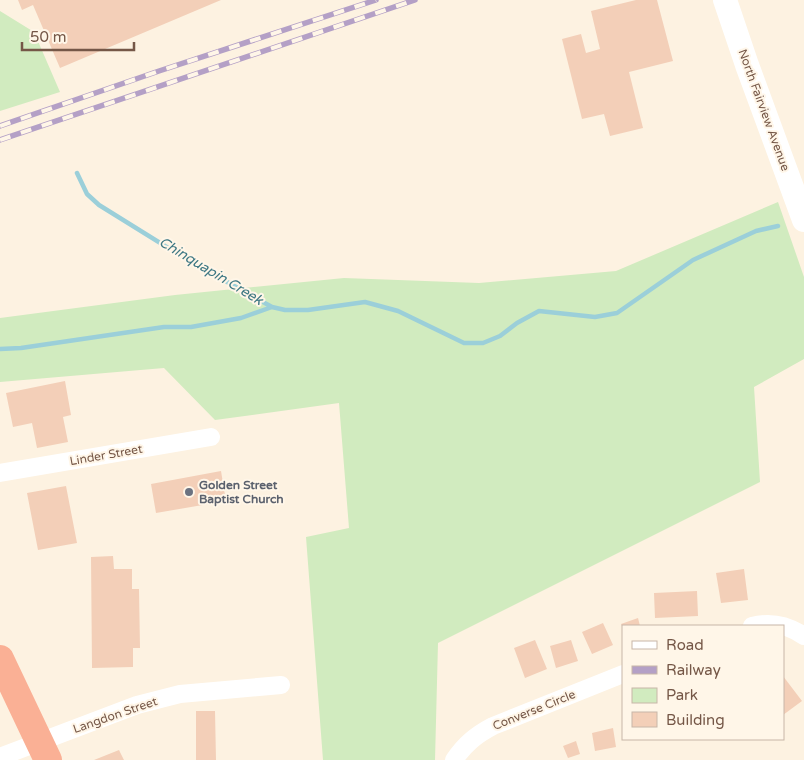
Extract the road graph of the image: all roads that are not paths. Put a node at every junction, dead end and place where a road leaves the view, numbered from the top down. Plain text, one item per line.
1 (725, 0) edge
2 (804, 220) edge
3 (211, 436) dead end
4 (0, 473) edge
5 (758, 625) edge
6 (780, 625) edge
7 (784, 626) edge
8 (804, 636) edge
9 (0, 659) edge
10 (622, 674) edge
11 (281, 685) dead end
12 (44, 751) edge
13 (0, 757) edge
14 (454, 760) edge

1 - 2 street, North Fairview Avenue
3 - 4 street, Linder Street
5 - 6 street
7 - 8 street
9 - 12 highway
10 - 14 street, Converse Circle
11 - 12 street, Langdon Street
12 - 13 street, Langdon Street

